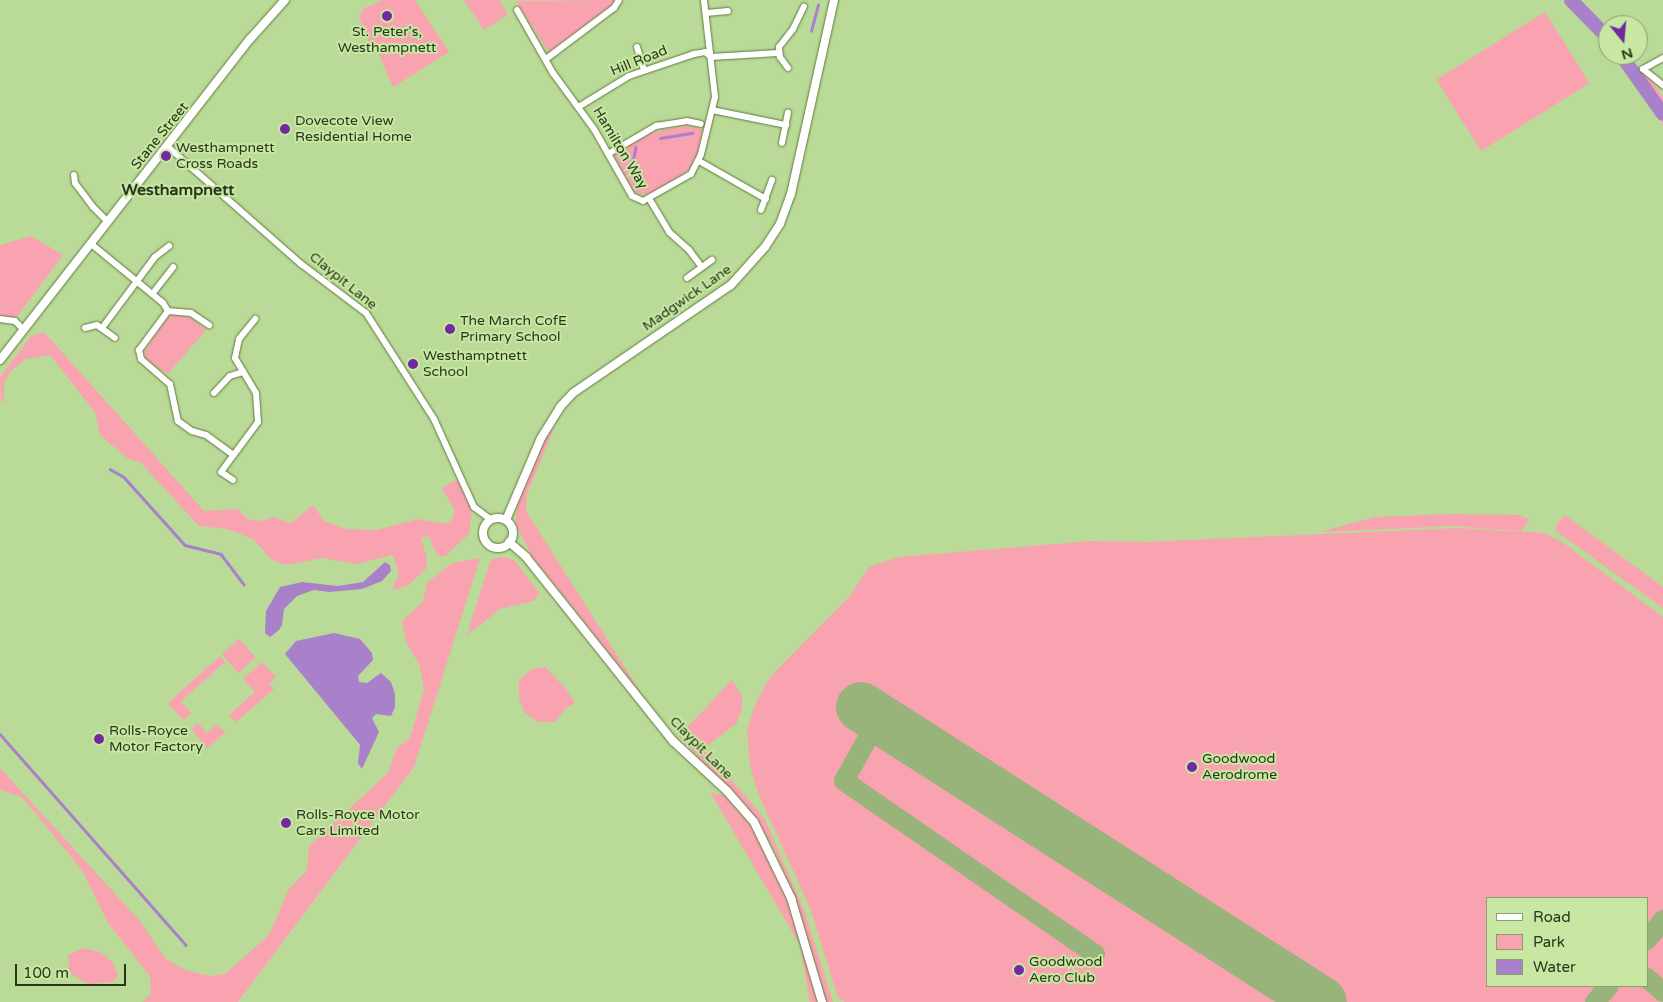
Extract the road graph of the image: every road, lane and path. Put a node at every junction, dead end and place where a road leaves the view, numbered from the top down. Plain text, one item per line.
1 (285, 0) edge
2 (619, 0) edge
3 (704, 0) edge
4 (834, 0) edge
5 (804, 6) dead end
6 (517, 10) dead end
7 (728, 11) dead end
8 (706, 13) junction
9 (637, 47) dead end
10 (778, 53) junction
11 (711, 57) junction
12 (1663, 58) edge
13 (546, 59) junction
14 (788, 68) dead end
15 (644, 70) junction
16 (1663, 85) edge
17 (580, 106) junction
18 (712, 110) junction
19 (788, 113) dead end
20 (701, 124) dead end
21 (786, 125) junction
22 (782, 143) dead end
23 (167, 146) junction
24 (608, 154) junction
25 (699, 161) junction
26 (74, 175) dead end
27 (772, 180) dead end
28 (766, 198) junction
29 (650, 200) junction
30 (761, 210) dead end
31 (107, 220) junction
32 (90, 243) junction
33 (169, 246) dead end
34 (712, 260) dead end
35 (173, 267) dead end
36 (702, 267) junction
37 (687, 278) dead end
38 (137, 281) junction
39 (153, 294) junction
40 (168, 311) junction
41 (0, 319) edge
42 (255, 319) dead end
43 (209, 325) dead end
44 (85, 328) dead end
45 (102, 328) junction
46 (23, 329) junction
47 (115, 338) dead end
48 (0, 360) edge
49 (243, 372) junction
50 (214, 393) dead end
51 (234, 455) junction
52 (233, 480) dead end
53 (491, 520) junction
54 (506, 520) junction
55 (509, 542) junction
56 (822, 1002) edge

1 - 23 street, Stane Street
2 - 13 street
3 - 8 street, Hamilton Way
4 - 54 street, Madgwick Lane
5 - 10 street
6 - 13 street, Hamilton Way
7 - 8 street
8 - 11 street, Hamilton Way
9 - 15 street
10 - 11 street, Hill Road
10 - 14 street
11 - 15 street, Hill Road
11 - 18 street, Hamilton Way
12 - 16 street
13 - 17 street, Hamilton Way
15 - 17 street, Hill Road
17 - 24 street, Hamilton Way
18 - 21 street
18 - 25 street, Hamilton Way
19 - 21 street
20 - 24 street
21 - 22 street
23 - 31 street, Stane Street
23 - 53 street, Claypit Lane
24 - 29 street, Hamilton Way
25 - 28 street
25 - 29 street, Hamilton Way
26 - 31 street
27 - 28 street
28 - 30 street
29 - 36 street
31 - 32 street, Stane Street
32 - 38 street
32 - 46 street, Stane Street
33 - 38 street
34 - 36 street
35 - 39 street
36 - 37 street
38 - 39 street
38 - 45 street
39 - 40 street
40 - 43 street
40 - 51 street
41 - 46 street
42 - 49 street
44 - 45 street
45 - 47 street
46 - 48 street, Stane Street
49 - 50 street
49 - 51 street
51 - 52 street
53 - 54 street
53 - 55 street
54 - 55 street
55 - 56 street, Claypit Lane

